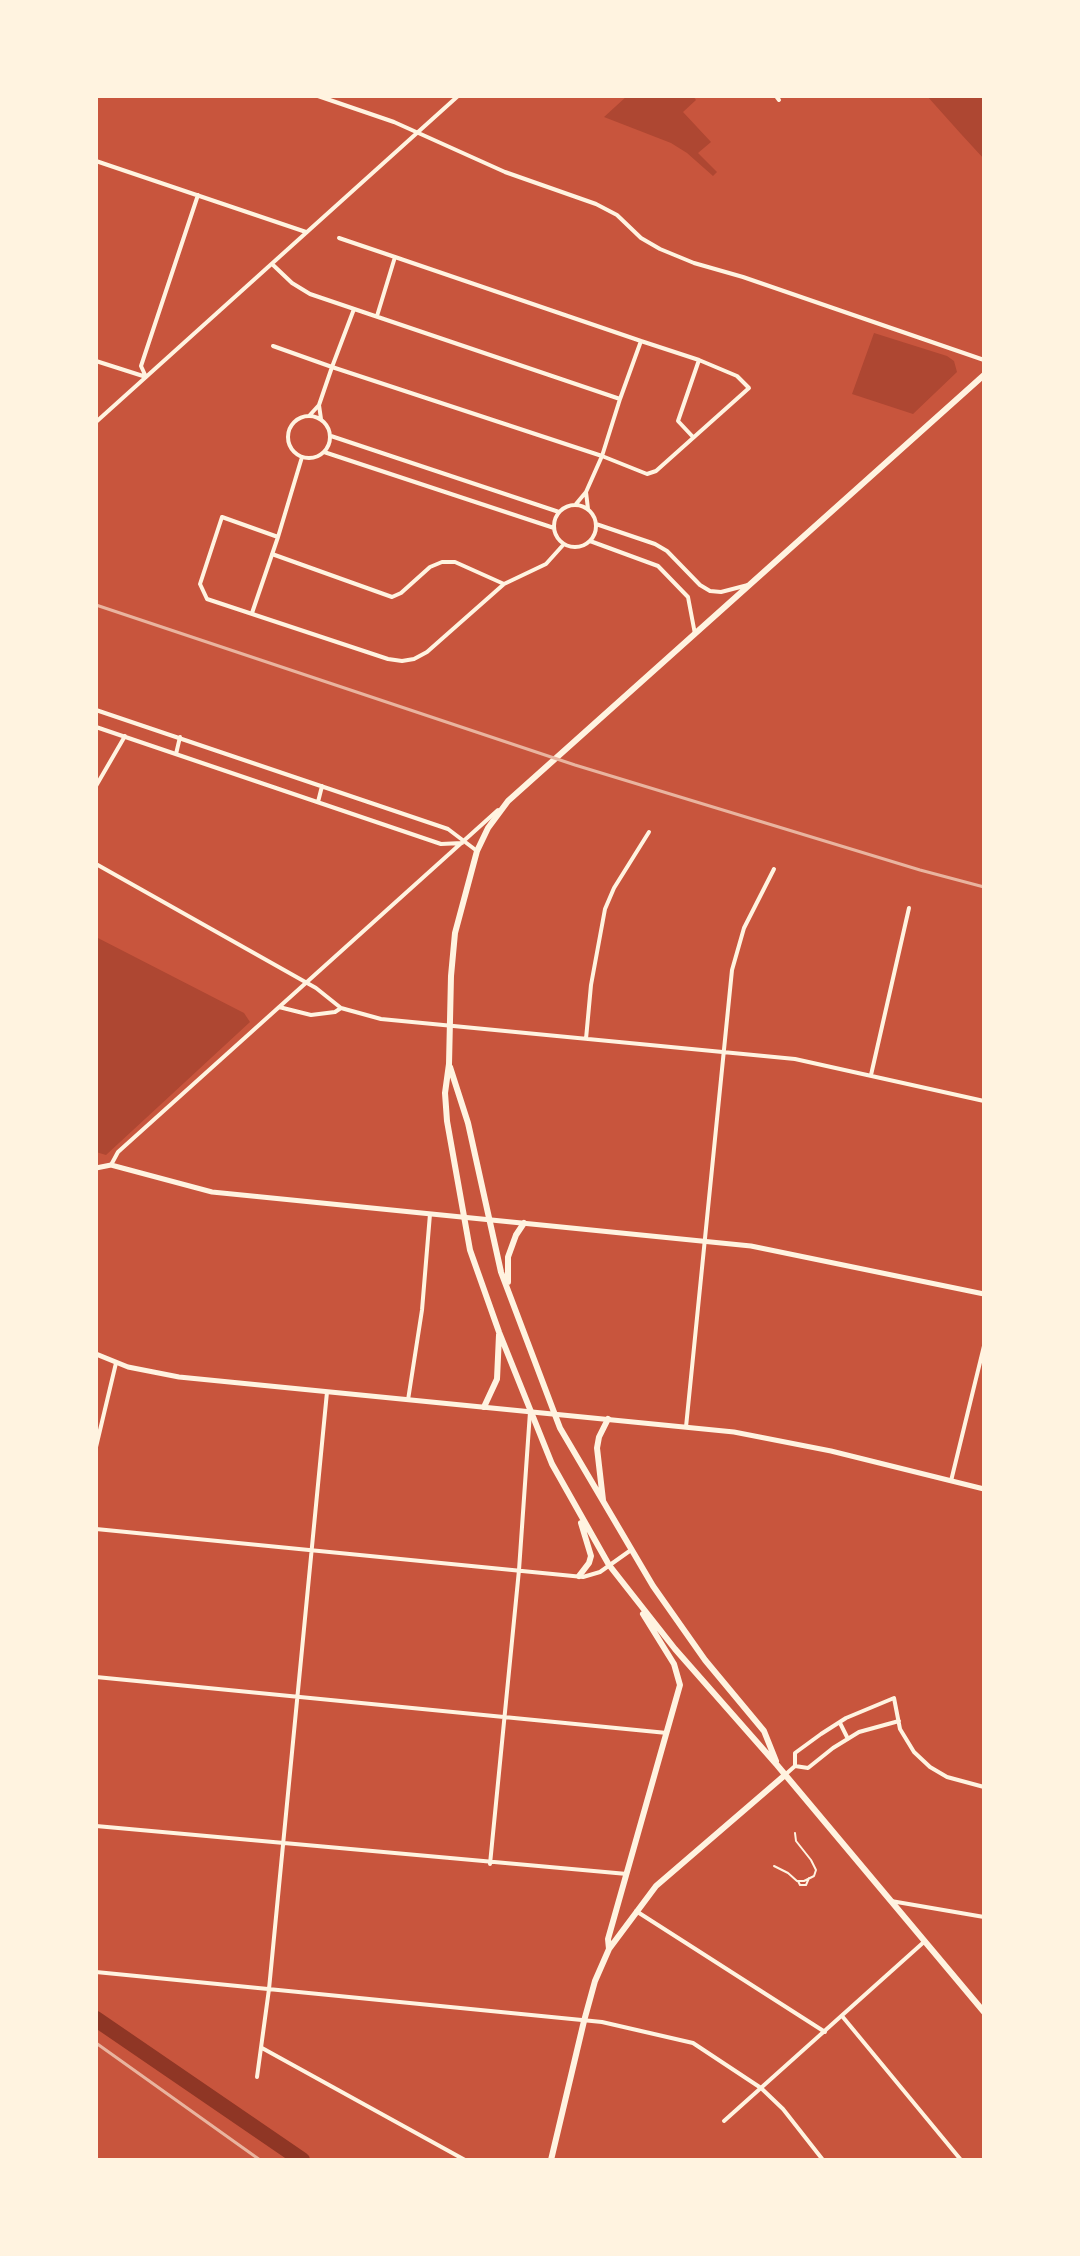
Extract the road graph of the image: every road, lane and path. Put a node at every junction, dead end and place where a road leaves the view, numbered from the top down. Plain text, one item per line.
1 (318, 96) edge
2 (458, 96) edge
3 (418, 132) junction
4 (96, 161) edge
5 (198, 195) junction
6 (307, 232) junction
7 (339, 238) dead end
8 (395, 257) junction
9 (272, 264) junction
10 (354, 309) junction
11 (377, 316) junction
12 (641, 341) junction
13 (273, 346) dead end
14 (699, 360) junction
15 (984, 360) edge
16 (96, 361) edge
17 (332, 367) junction
18 (984, 375) edge
19 (146, 377) junction
20 (620, 399) junction
21 (319, 405) junction
22 (309, 416) junction
23 (321, 419) junction
24 (96, 422) edge
25 (331, 436) junction
26 (693, 437) junction
27 (324, 452) junction
28 (602, 456) junction
29 (302, 457) junction
30 (586, 492) junction
31 (576, 505) junction
32 (588, 509) junction
33 (559, 512) junction
34 (596, 524) junction
35 (554, 528) junction
36 (278, 537) junction
37 (590, 541) junction
38 (564, 544) junction
39 (272, 554) junction
40 (504, 584) junction
41 (750, 584) junction
42 (252, 613) junction
43 (695, 634) junction
44 (96, 710) edge
45 (96, 727) edge
46 (125, 736) junction
47 (180, 737) junction
48 (176, 754) junction
49 (96, 786) edge
50 (322, 786) junction
51 (508, 801) junction
52 (318, 802) junction
53 (649, 832) dead end
54 (464, 843) junction
55 (477, 851) junction
56 (96, 864) edge
57 (774, 869) dead end
58 (909, 908) dead end
59 (304, 984) junction
60 (279, 1007) junction
61 (341, 1008) junction
62 (452, 1025) junction
63 (586, 1039) junction
64 (723, 1050) junction
65 (449, 1064) junction
66 (871, 1075) junction
67 (984, 1101) edge
68 (111, 1165) junction
69 (96, 1168) edge
70 (430, 1214) junction
71 (462, 1217) junction
72 (490, 1220) junction
73 (524, 1223) junction
74 (705, 1241) junction
75 (508, 1290) junction
76 (984, 1294) edge
77 (499, 1332) junction
78 (984, 1346) edge
79 (96, 1354) edge
80 (116, 1363) junction
81 (327, 1392) junction
82 (408, 1400) junction
83 (484, 1407) junction
84 (530, 1412) junction
85 (554, 1414) junction
86 (608, 1419) junction
87 (686, 1427) junction
88 (96, 1447) edge
89 (951, 1481) junction
90 (984, 1489) edge
91 (575, 1504) junction
92 (604, 1504) junction
93 (96, 1529) edge
94 (312, 1550) junction
95 (631, 1550) junction
96 (609, 1565) junction
97 (519, 1570) junction
98 (579, 1576) junction
99 (634, 1596) junction
100 (96, 1677) edge
101 (298, 1697) junction
102 (505, 1716) junction
103 (899, 1721) junction
104 (840, 1723) junction
105 (668, 1733) junction
106 (848, 1739) junction
107 (777, 1765) junction
108 (795, 1766) junction
109 (785, 1775) junction
110 (984, 1787) edge
111 (96, 1826) edge
112 (795, 1833) dead end
113 (283, 1843) junction
114 (490, 1864) junction
115 (774, 1866) dead end
116 (628, 1874) junction
117 (891, 1901) junction
118 (636, 1911) junction
119 (984, 1917) edge
120 (925, 1941) junction
121 (609, 1949) junction
122 (96, 1972) edge
123 (269, 1989) junction
124 (984, 2012) edge
125 (842, 2016) junction
126 (584, 2021) junction
127 (825, 2032) junction
128 (262, 2048) junction
129 (257, 2077) dead end
130 (761, 2088) junction
131 (724, 2121) dead end
132 (465, 2160) edge
133 (551, 2160) edge
134 (823, 2160) edge
135 (961, 2160) edge

1 - 3 street
2 - 3 street
3 - 6 street
3 - 15 street
4 - 5 street
5 - 6 street
5 - 19 street
6 - 9 street
7 - 8 street
8 - 11 street
8 - 12 street
9 - 10 street
9 - 19 street
10 - 11 street
10 - 17 street
11 - 20 street
12 - 14 street
12 - 20 street
13 - 17 street
14 - 26 street
14 - 26 street
16 - 19 street
17 - 21 street
17 - 28 street
18 - 41 main road
19 - 24 street
20 - 28 street
21 - 22 street
21 - 23 street
22 - 23 street
22 - 29 street
23 - 25 street
25 - 27 street
25 - 33 street
26 - 28 street
27 - 29 street
27 - 35 street
28 - 30 street
29 - 36 street
30 - 31 street
30 - 32 street
31 - 32 street
31 - 33 street
32 - 34 street
33 - 35 street
34 - 37 street
34 - 41 street
35 - 38 street
36 - 39 street
36 - 42 street
37 - 38 street
37 - 43 street
38 - 40 street
39 - 40 street
39 - 42 street
40 - 42 street
41 - 43 main road
43 - 51 main road
44 - 47 street
45 - 46 street
46 - 48 street
46 - 49 street
47 - 48 street
47 - 50 street
48 - 52 street
50 - 52 street
50 - 54 street
51 - 54 street
51 - 55 main road
52 - 54 street
53 - 63 street
54 - 55 street
54 - 59 street
55 - 62 main road
56 - 59 street
57 - 64 street
58 - 66 street
59 - 60 street
59 - 61 street
60 - 61 street
60 - 68 street
61 - 62 street
62 - 63 street
62 - 65 main road
63 - 64 street
64 - 66 street
64 - 74 street
65 - 71 main road
65 - 72 main road
66 - 67 street
68 - 69 street
68 - 70 street
70 - 71 street
70 - 82 street
71 - 72 street
71 - 77 main road
72 - 73 street
72 - 75 main road
73 - 74 street
73 - 75 main road
74 - 76 street
74 - 87 street
75 - 85 main road
77 - 83 main road
77 - 84 main road
78 - 89 street
79 - 80 street
80 - 81 street
80 - 88 street
81 - 82 street
81 - 94 street
82 - 83 street
83 - 84 street
84 - 85 street
84 - 91 main road
84 - 97 street
85 - 86 street
85 - 92 main road
86 - 87 street
86 - 92 main road
87 - 89 street
89 - 90 street
91 - 96 main road
91 - 98 main road
92 - 95 main road
93 - 94 street
94 - 97 street
94 - 101 street
95 - 96 street
95 - 107 main road
96 - 98 street
96 - 99 main road
97 - 98 street
97 - 102 street
99 - 105 main road
99 - 107 main road
100 - 101 street
101 - 102 street
101 - 113 street
102 - 105 street
102 - 114 street
103 - 104 street
103 - 106 street
103 - 110 street
104 - 106 street
104 - 108 street
105 - 116 main road
106 - 108 street
107 - 109 main road
108 - 109 street
109 - 117 main road
109 - 118 main road
111 - 113 street
112 - 115 lane
113 - 114 street
113 - 123 street
114 - 116 street
116 - 121 main road
117 - 119 street
117 - 120 main road
118 - 121 main road
118 - 127 street
120 - 124 main road
120 - 125 street
121 - 126 main road
122 - 123 street
123 - 126 street
123 - 128 street
125 - 127 street
125 - 135 street
126 - 130 street
126 - 133 main road
127 - 130 street
128 - 129 street
128 - 132 street
130 - 131 street
130 - 134 street

